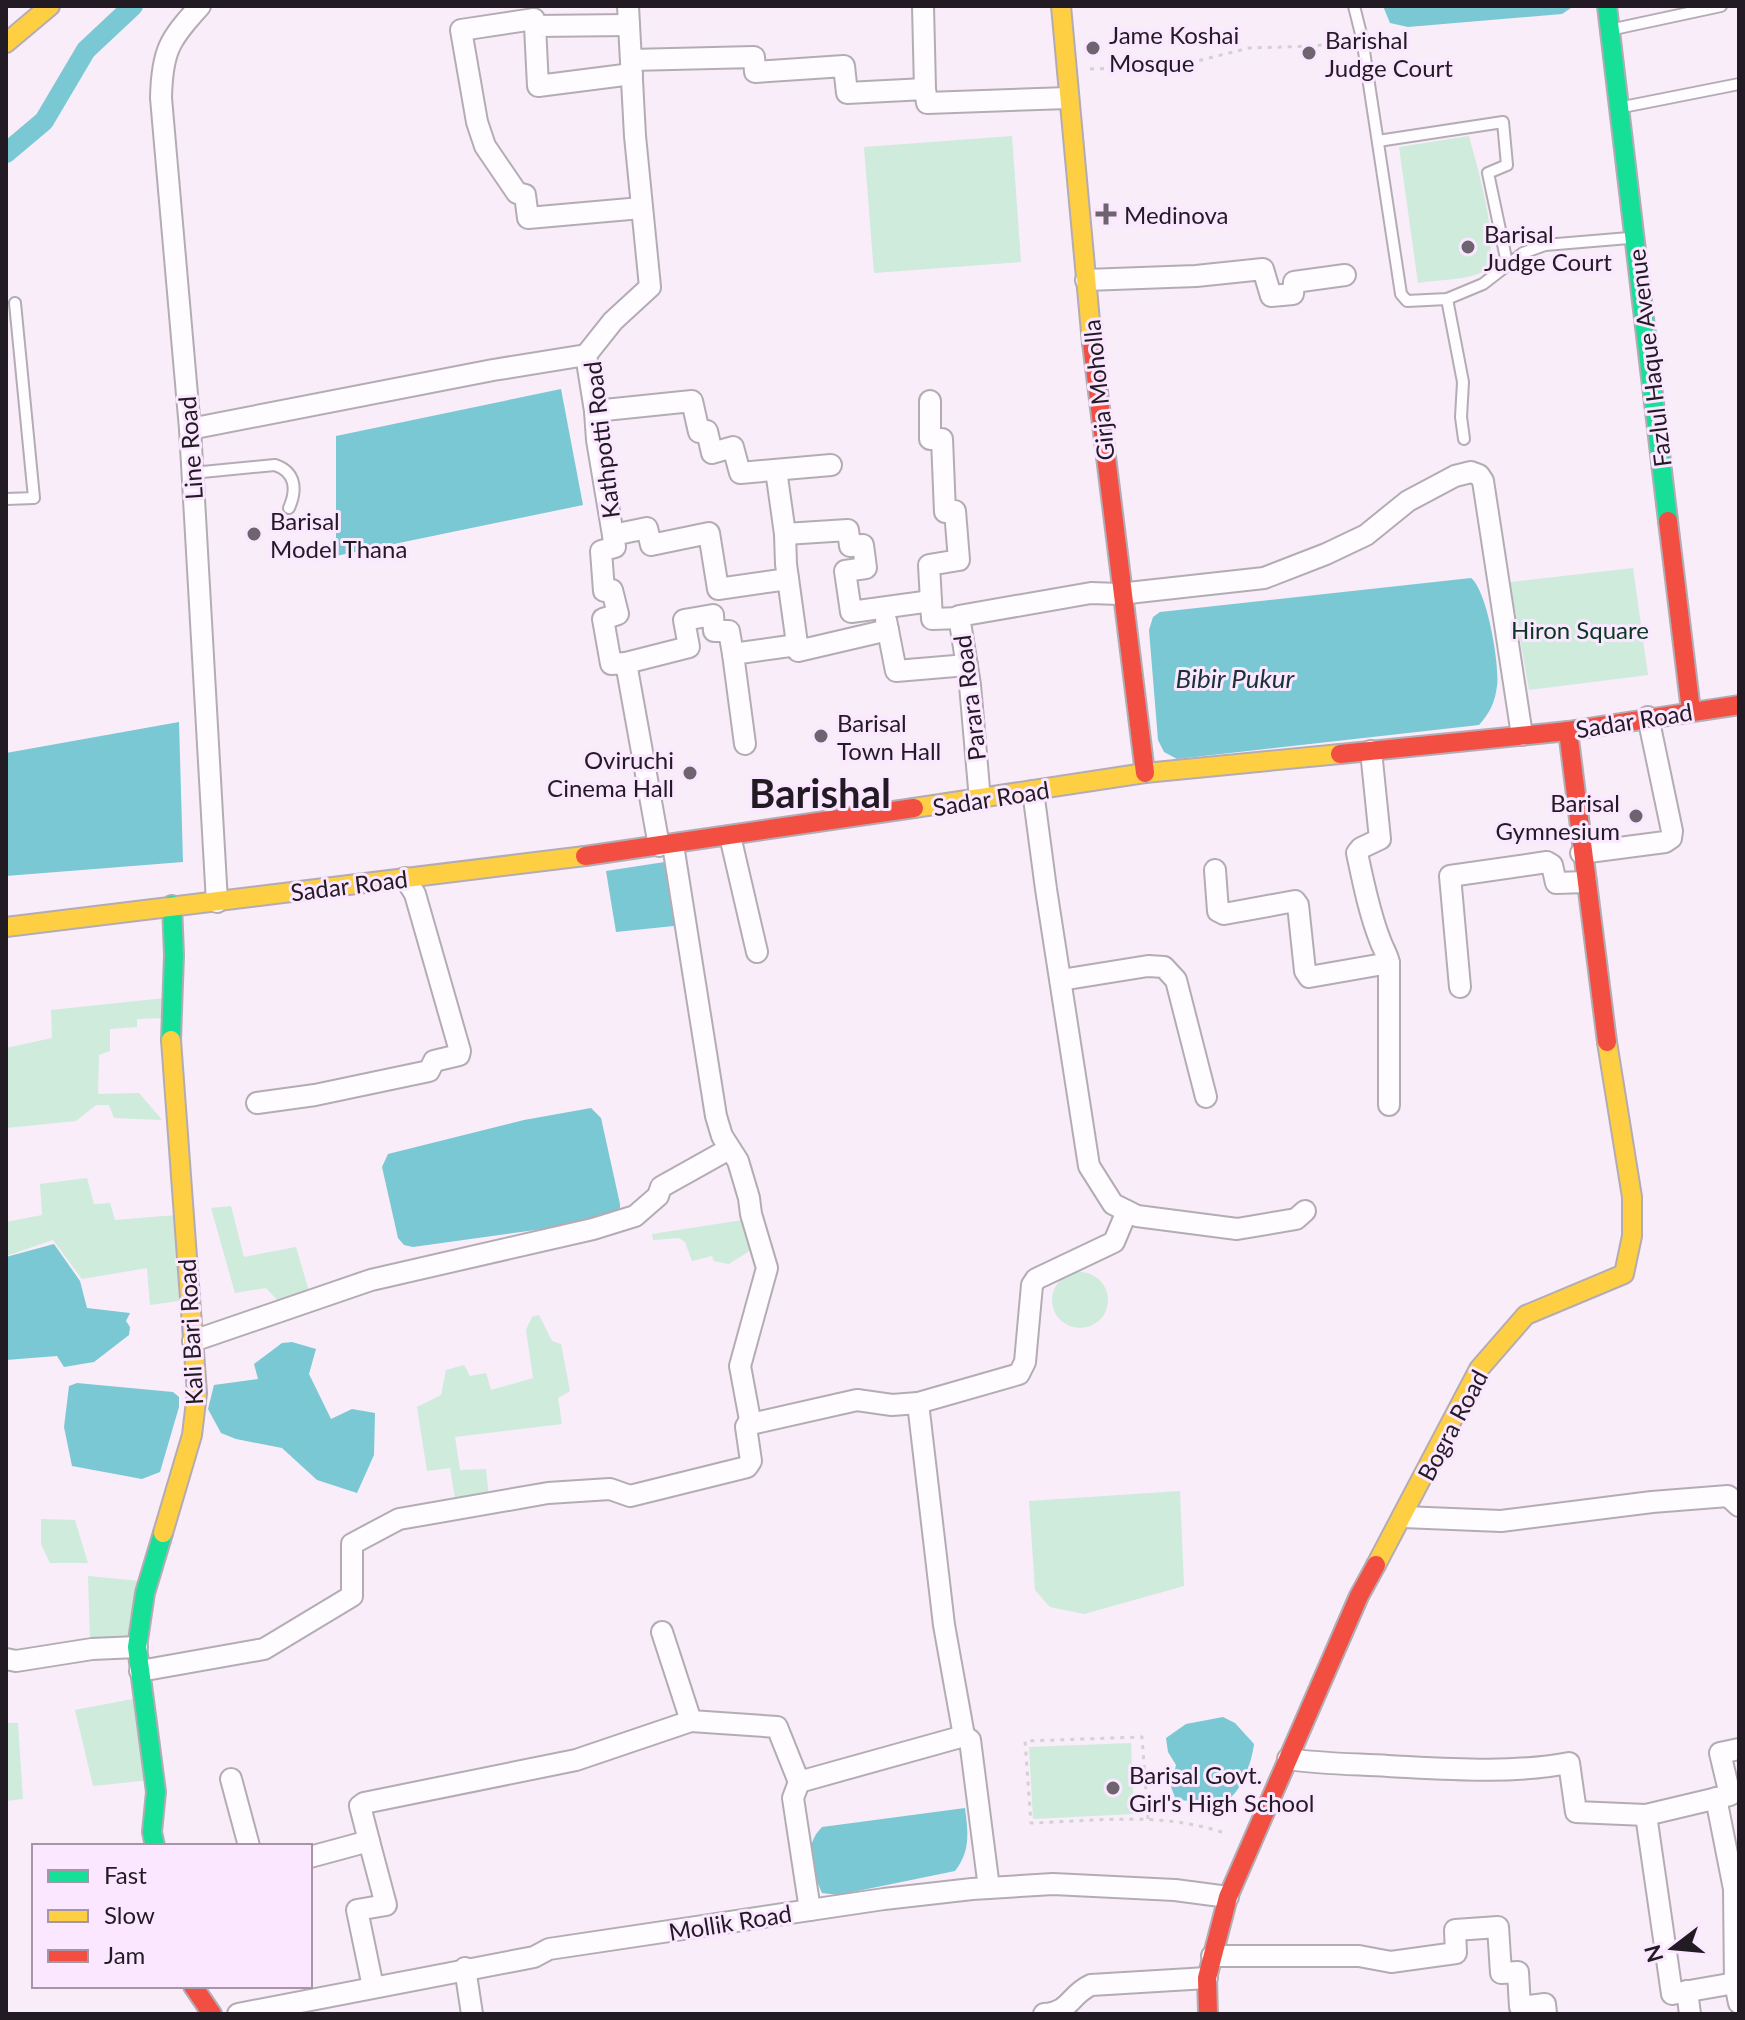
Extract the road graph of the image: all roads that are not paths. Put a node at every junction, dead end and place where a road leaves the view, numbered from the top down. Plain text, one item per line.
1 (50, 6) edge
2 (200, 6) edge
3 (923, 6) edge
4 (1061, 6) edge
5 (1354, 6) edge
6 (1607, 6) edge
7 (1721, 6) edge
8 (629, 15) edge
9 (535, 26) junction
10 (1611, 29) junction
11 (6, 43) edge
12 (631, 67) junction
13 (1739, 84) edge
14 (925, 89) junction
15 (1068, 98) junction
16 (1619, 108) junction
17 (1378, 141) junction
18 (641, 208) junction
19 (1635, 237) junction
20 (1507, 263) junction
21 (1345, 275) dead end
22 (1086, 280) junction
23 (1447, 299) junction
24 (15, 303) dead end
25 (586, 355) junction
26 (930, 401) dead end
27 (595, 411) junction
28 (190, 429) junction
29 (1464, 439) dead end
30 (831, 465) dead end
31 (776, 470) junction
32 (192, 473) junction
33 (6, 499) edge
34 (289, 508) dead end
35 (785, 534) junction
36 (613, 535) junction
37 (788, 579) junction
38 (1119, 594) junction
39 (931, 601) junction
40 (884, 608) junction
41 (960, 618) junction
42 (888, 630) junction
43 (797, 645) junction
44 (733, 654) junction
45 (626, 663) junction
46 (967, 665) junction
47 (1739, 705) edge
48 (1691, 711) junction
49 (1648, 717) junction
50 (1568, 731) junction
51 (1522, 735) junction
52 (745, 744) dead end
53 (1371, 751) junction
54 (1145, 773) junction
55 (1033, 791) junction
56 (980, 800) junction
57 (730, 836) junction
58 (666, 845) junction
59 (1581, 853) junction
60 (1215, 870) dead end
61 (405, 878) junction
62 (1586, 882) junction
63 (217, 902) junction
64 (172, 905) junction
65 (6, 927) edge
66 (757, 952) dead end
67 (1389, 963) junction
68 (1061, 980) junction
69 (1460, 987) dead end
70 (1206, 1097) dead end
71 (257, 1103) dead end
72 (1389, 1105) dead end
73 (729, 1149) junction
74 (1127, 1211) junction
75 (1305, 1211) dead end
76 (193, 1341) junction
77 (918, 1403) junction
78 (747, 1425) junction
79 (1739, 1506) edge
80 (1403, 1517) junction
81 (662, 1632) dead end
82 (137, 1647) junction
83 (6, 1659) edge
84 (140, 1671) junction
85 (691, 1721) junction
86 (964, 1736) junction
87 (1739, 1749) edge
88 (1288, 1759) junction
89 (231, 1779) dead end
90 (799, 1782) junction
91 (1716, 1798) junction
92 (1646, 1815) junction
93 (369, 1841) junction
94 (155, 1844) edge
95 (248, 1844) edge
96 (312, 1856) edge
97 (989, 1888) junction
98 (1228, 1897) junction
99 (810, 1910) junction
100 (1212, 1956) junction
101 (465, 1968) junction
102 (1207, 1978) junction
103 (373, 1987) junction
104 (194, 1988) edge
105 (1687, 1991) junction
106 (1737, 1993) edge
107 (212, 2014) edge
108 (238, 2014) edge
109 (472, 2014) edge
110 (1044, 2014) edge
111 (1208, 2014) edge
112 (1546, 2014) edge
113 (1690, 2014) edge

1 - 11 main road
2 - 28 street, Line Road
3 - 14 street
4 - 15 main road, Girja Moholla
5 - 17 lane
6 - 10 main road, Fazlul Haque Avenue
7 - 10 lane
8 - 9 street
8 - 12 street, Kathpotti Road
9 - 12 street
9 - 18 street
10 - 16 main road, Fazlul Haque Avenue
12 - 14 street
12 - 18 street, Kathpotti Road
13 - 16 lane
14 - 15 street
15 - 22 main road, Girja Moholla
16 - 19 main road, Fazlul Haque Avenue
17 - 20 lane
17 - 23 lane
18 - 25 street, Kathpotti Road
19 - 20 lane
19 - 48 main road, Fazlul Haque Avenue
20 - 23 lane
21 - 22 street
22 - 38 main road, Girja Moholla
23 - 29 lane
24 - 33 lane
25 - 27 street, Kathpotti Road
25 - 28 street
26 - 39 street
27 - 31 street
27 - 36 street, Kathpotti Road
28 - 32 street, Line Road
30 - 31 street
31 - 35 street
32 - 34 lane
32 - 63 street, Line Road
35 - 37 street
35 - 40 street
36 - 37 street
36 - 45 street, Kathpotti Road
37 - 43 street
38 - 41 street, Parara Road
38 - 51 street, Parara Road
38 - 54 main road, Girja Moholla
39 - 40 street
39 - 41 street
40 - 42 street
41 - 46 street, Parara Road
42 - 43 street
42 - 46 street
43 - 44 street
44 - 45 street
44 - 52 street
45 - 58 street, Kathpotti Road
46 - 56 street, Parara Road
47 - 48 main road, Sadar Road
48 - 49 main road, Sadar Road
49 - 50 main road, Sadar Road
49 - 59 street
50 - 51 main road, Sadar Road
50 - 59 main road, Bogra Road
51 - 53 main road, Sadar Road
53 - 54 main road, Sadar Road
53 - 67 street
54 - 55 main road, Sadar Road
55 - 56 main road, Sadar Road
55 - 68 street
56 - 57 main road, Sadar Road
57 - 58 main road, Sadar Road
57 - 66 street
58 - 61 main road, Sadar Road
58 - 73 street, Kathpotti Road
59 - 62 main road, Bogra Road
60 - 67 street
61 - 63 main road, Sadar Road
61 - 71 street
62 - 69 street
62 - 80 main road, Bogra Road
63 - 64 main road, Sadar Road
64 - 65 main road, Sadar Road
64 - 76 main road, Kali Bari Road
67 - 72 street
68 - 70 street
68 - 74 street
73 - 76 street
73 - 78 street, Kathpotti Road
74 - 75 street
74 - 77 street
76 - 82 main road, Kali Bari Road
77 - 78 street
77 - 86 street
78 - 84 street, Kathpotti Road
79 - 80 street
80 - 88 main road, Bogra Road
81 - 85 street
82 - 83 street
82 - 84 main road, Kali Bari Road
84 - 94 main road, Kali Bari Road
85 - 90 street
85 - 93 street
86 - 90 street
86 - 97 street
87 - 91 street
88 - 92 street
88 - 98 main road, Bogra Road
89 - 95 street
90 - 99 street
91 - 92 street
91 - 106 street
92 - 105 street
93 - 96 street
93 - 103 street
97 - 98 street, Mollik Road
97 - 99 street, Mollik Road
98 - 100 main road, Bogra Road
99 - 101 street, Mollik Road
100 - 102 main road, Bogra Road
100 - 112 street
101 - 103 street, Mollik Road
101 - 109 street
102 - 110 street
102 - 111 main road, Bogra Road
103 - 108 street, Mollik Road
104 - 107 main road
105 - 106 street
105 - 113 street

